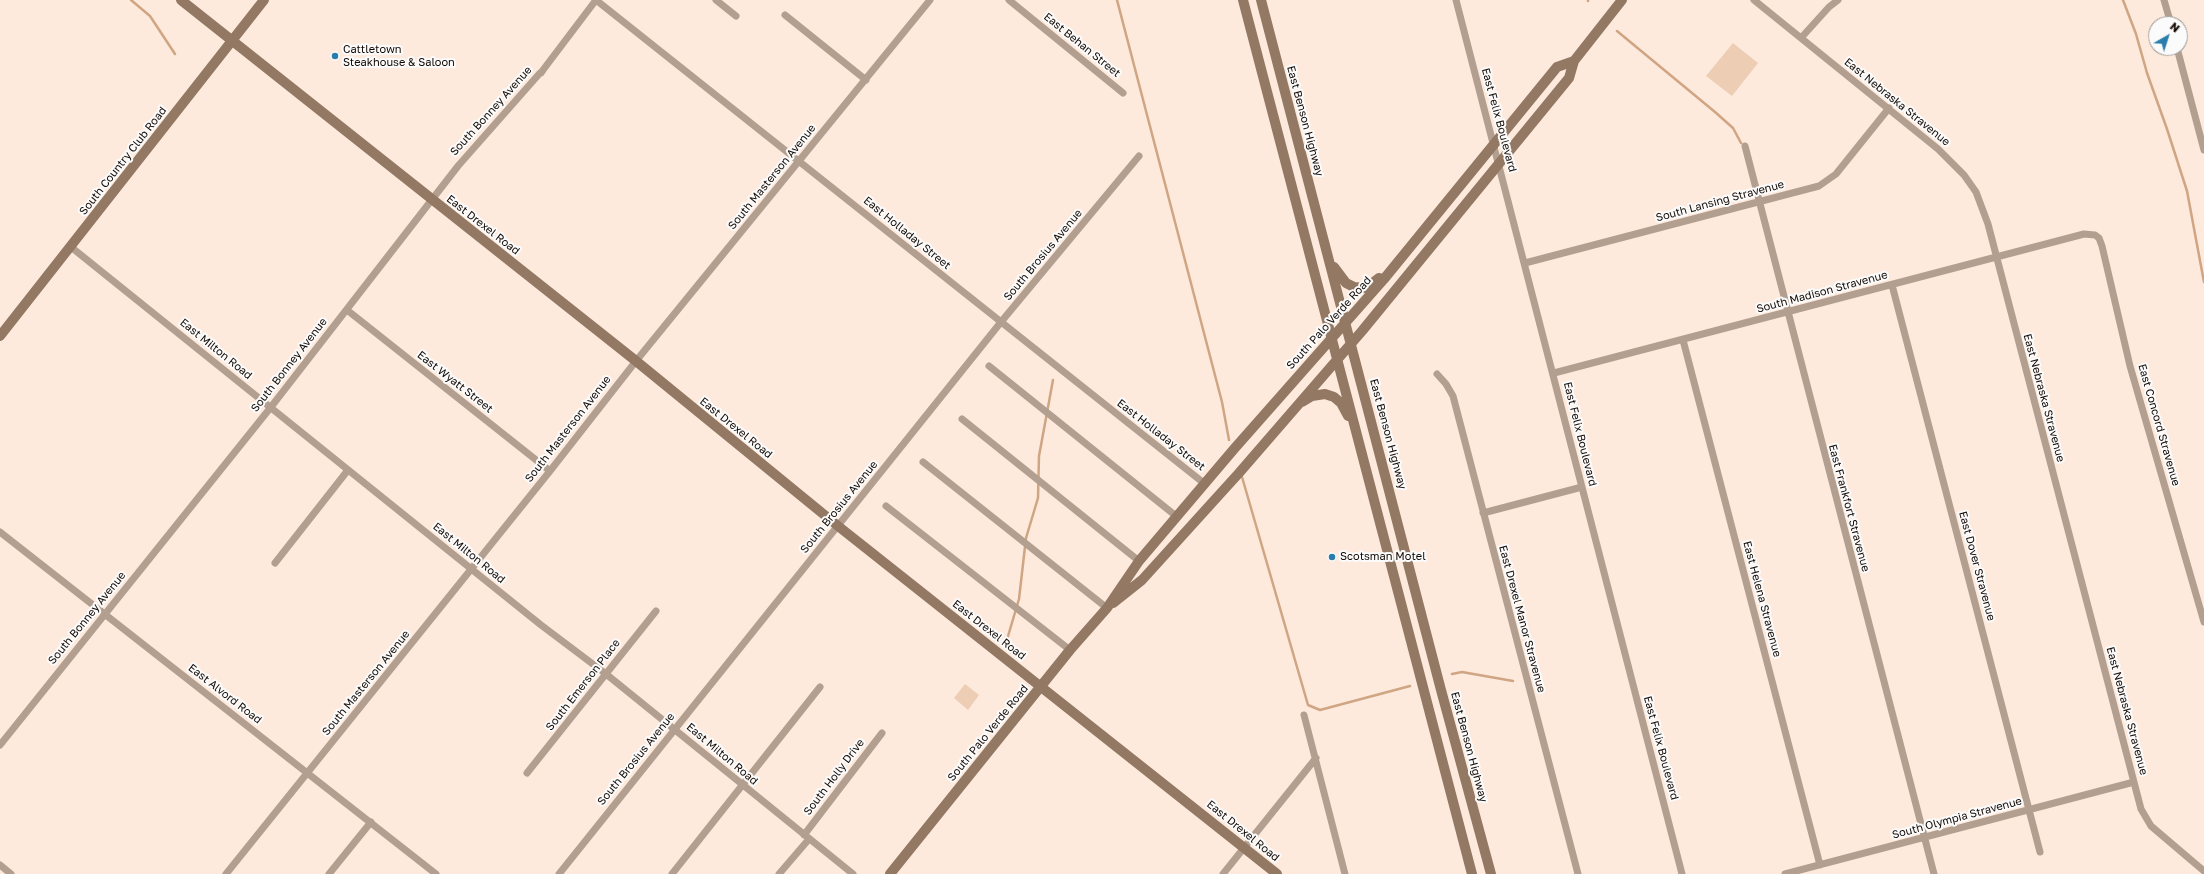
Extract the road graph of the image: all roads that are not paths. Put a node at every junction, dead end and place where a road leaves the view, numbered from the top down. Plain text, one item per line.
1 (181, 0) edge
2 (264, 0) edge
3 (596, 0) edge
4 (716, 0) edge
5 (930, 0) edge
6 (1009, 0) edge
7 (1243, 0) edge
8 (1261, 0) edge
9 (1456, 0) edge
10 (1622, 0) edge
11 (1754, 0) edge
12 (1838, 0) edge
13 (2164, 0) edge
14 (785, 15) dead end
15 (736, 16) dead end
16 (2169, 16) edge
17 (1266, 18) junction
18 (1249, 25) junction
19 (1801, 38) junction
20 (232, 41) junction
21 (2179, 56) edge
22 (1574, 61) junction
23 (866, 80) junction
24 (1123, 92) dead end
25 (1889, 108) junction
26 (1495, 145) junction
27 (1745, 146) dead end
28 (2204, 150) edge
29 (1139, 156) dead end
30 (800, 161) junction
31 (1500, 164) junction
32 (432, 200) junction
33 (1758, 203) junction
34 (2095, 235) joint
35 (71, 247) junction
36 (1328, 258) junction
37 (1996, 258) junction
38 (1525, 263) junction
39 (1392, 269) junction
40 (1892, 285) junction
41 (347, 310) junction
42 (1787, 312) junction
43 (1001, 322) junction
44 (1346, 324) junction
45 (0, 336) edge
46 (1331, 339) junction
47 (1683, 340) junction
48 (1351, 342) junction
49 (1337, 358) junction
50 (636, 361) junction
51 (988, 366) dead end
52 (1554, 373) junction
53 (1437, 374) dead end
54 (1297, 405) junction
55 (270, 407) junction
56 (962, 419) dead end
57 (1357, 437) junction
58 (923, 462) dead end
59 (348, 470) junction
60 (550, 471) junction
61 (1205, 484) junction
62 (1582, 487) junction
63 (886, 506) dead end
64 (1483, 513) junction
65 (1176, 516) junction
66 (838, 526) junction
67 (0, 532) edge
68 (1139, 561) junction
69 (276, 563) dead end
70 (471, 569) junction
71 (1107, 608) junction
72 (656, 611) dead end
73 (104, 614) junction
74 (2204, 622) edge
75 (1070, 650) junction
76 (606, 674) junction
77 (1042, 686) junction
78 (820, 687) dead end
79 (1304, 716) dead end
80 (674, 729) junction
81 (882, 733) dead end
82 (0, 745) edge
83 (1316, 758) junction
84 (308, 772) junction
85 (527, 773) dead end
86 (2134, 782) junction
87 (743, 786) junction
88 (2029, 810) junction
89 (371, 822) junction
90 (807, 837) junction
91 (1924, 838) junction
92 (1244, 847) junction
93 (2040, 852) dead end
94 (0, 865) edge
95 (1820, 865) junction
96 (2204, 871) edge
97 (230, 873) edge
98 (434, 873) edge
99 (11, 874) edge
100 (329, 874) edge
101 (558, 874) edge
102 (672, 874) edge
103 (779, 874) edge
104 (853, 874) edge
105 (890, 874) edge
106 (1223, 874) edge
107 (1277, 874) edge
108 (1345, 874) edge
109 (1472, 874) edge
110 (1492, 874) edge
111 (1578, 874) edge
112 (1682, 874) edge
113 (1785, 874) edge
114 (1934, 874) edge

1 - 20 main road, East Drexel Road
2 - 20 main road, South Country Club Road
3 - 30 street, East Holladay Street
3 - 32 street, South Bonney Avenue
4 - 15 street
5 - 23 street, South Masterson Avenue
6 - 24 street, East Behan Street
7 - 18 main road
8 - 17 main road, East Benson Highway
9 - 26 street, East Felix Boulevard
10 - 22 main road, South Palo Verde Road
11 - 19 street, East Nebraska Stravenue
12 - 19 street
13 - 16 street
14 - 23 street
17 - 18 main road
17 - 36 main road, East Benson Highway
18 - 46 main road
19 - 25 street, East Nebraska Stravenue
20 - 32 main road, East Drexel Road
20 - 35 main road, South Country Club Road
21 - 28 street
22 - 26 main road, South Palo Verde Road
22 - 31 main road, South Palo Verde Road
23 - 30 street, South Masterson Avenue
25 - 33 street, South Lansing Stravenue
25 - 37 street, East Nebraska Stravenue
26 - 31 street, East Felix Boulevard
26 - 39 main road, South Palo Verde Road
27 - 33 street, East Frankfort Stravenue
29 - 43 street, South Brosius Avenue
30 - 43 street, East Holladay Street
30 - 50 street, South Masterson Avenue
31 - 38 street, East Felix Boulevard
31 - 48 main road, South Palo Verde Road
32 - 41 street, South Bonney Avenue
32 - 50 main road, East Drexel Road
33 - 38 street, South Lansing Stravenue
33 - 42 street, East Frankfort Stravenue
34 - 37 street, South Madison Stravenue
34 - 74 street, East Concord Stravenue
35 - 45 main road, South Country Club Road
35 - 55 street, East Milton Road
36 - 39 main road
36 - 44 main road, East Benson Highway
37 - 40 street, South Madison Stravenue
37 - 86 street, East Nebraska Stravenue
38 - 52 street, East Felix Boulevard
39 - 44 main road, South Palo Verde Road
40 - 42 street, South Madison Stravenue
40 - 88 street, East Dover Stravenue
41 - 55 street, South Bonney Avenue
41 - 60 street, East Wyatt Street
42 - 47 street, South Madison Stravenue
42 - 91 street, East Frankfort Stravenue
43 - 61 street, East Holladay Street
43 - 66 street, South Brosius Avenue
44 - 46 main road, South Palo Verde Road
44 - 48 main road, East Benson Highway
46 - 49 main road
46 - 61 main road, South Palo Verde Road
47 - 52 street, South Madison Stravenue
47 - 95 street, East Helena Stravenue
48 - 49 main road, South Palo Verde Road
48 - 110 main road, East Benson Highway
49 - 54 main road, South Palo Verde Road
49 - 57 main road
50 - 60 street, South Masterson Avenue
50 - 66 main road, East Drexel Road
51 - 65 street
52 - 62 street, East Felix Boulevard
53 - 64 street, East Drexel Manor Stravenue
54 - 57 main road
54 - 71 main road, South Palo Verde Road
55 - 59 street, East Milton Road
55 - 73 street, South Bonney Avenue
56 - 68 street
57 - 109 main road
58 - 71 street
59 - 69 street
59 - 70 street, East Milton Road
60 - 70 street, South Masterson Avenue
61 - 65 main road, South Palo Verde Road
62 - 64 street
62 - 112 street, East Felix Boulevard
63 - 75 street
64 - 111 street, East Drexel Manor Stravenue
65 - 68 main road, South Palo Verde Road
66 - 77 main road, East Drexel Road
66 - 80 street, South Brosius Avenue
67 - 73 street, East Alvord Road
68 - 71 main road, South Palo Verde Road
70 - 76 street, East Milton Road
70 - 84 street, South Masterson Avenue
71 - 75 main road, South Palo Verde Road
72 - 76 street, South Emerson Place
73 - 82 street, South Bonney Avenue
73 - 84 street, East Alvord Road
75 - 77 main road, South Palo Verde Road
76 - 80 street, East Milton Road
76 - 85 street, South Emerson Place
77 - 92 main road, East Drexel Road
77 - 105 main road, South Palo Verde Road
78 - 87 street
79 - 83 street
80 - 87 street, East Milton Road
80 - 101 street, South Brosius Avenue
81 - 90 street, South Holly Drive
83 - 92 street
83 - 108 street
84 - 89 street, East Alvord Road
84 - 97 street, South Masterson Avenue
86 - 88 street, South Olympia Stravenue
86 - 96 street, East Nebraska Stravenue
87 - 90 street, East Milton Road
87 - 102 street
88 - 91 street, South Olympia Stravenue
88 - 93 street, East Dover Stravenue
89 - 98 street, East Alvord Road
89 - 100 street
90 - 103 street, South Holly Drive
90 - 104 street, East Milton Road
91 - 95 street, South Olympia Stravenue
91 - 114 street, East Frankfort Stravenue
92 - 106 street
92 - 107 main road, East Drexel Road
94 - 99 street
95 - 113 street, South Olympia Stravenue

